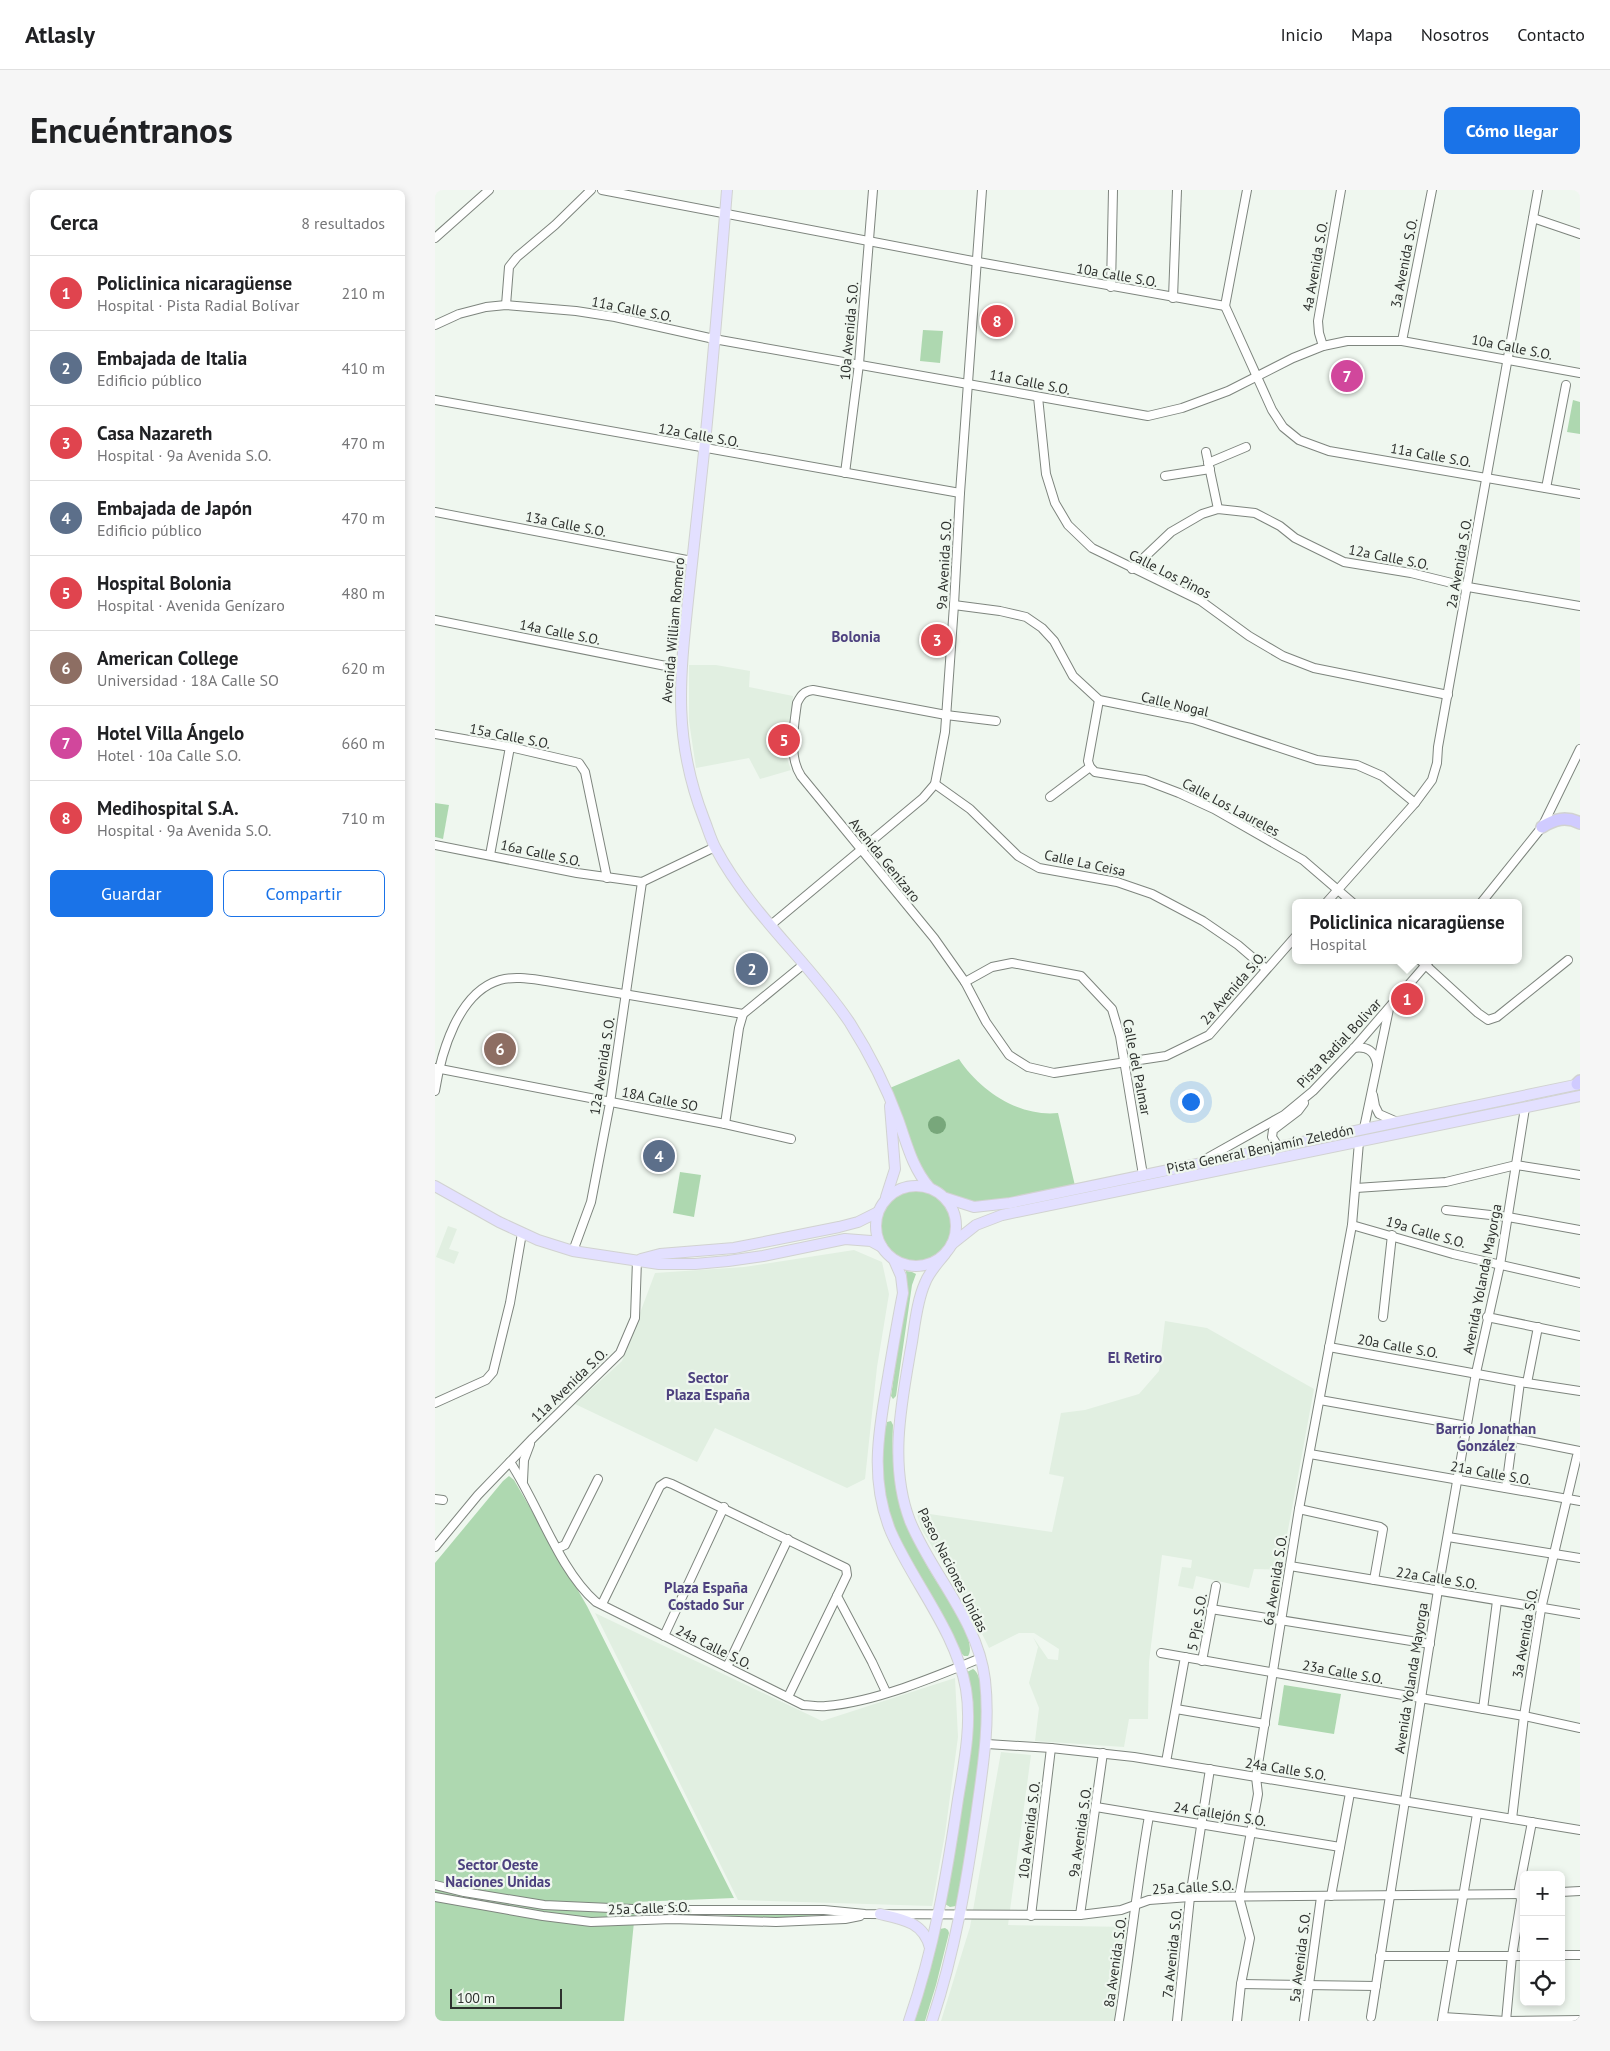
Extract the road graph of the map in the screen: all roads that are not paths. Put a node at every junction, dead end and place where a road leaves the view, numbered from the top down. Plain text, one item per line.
1 (489, 190) edge
2 (591, 190) edge
3 (602, 190) edge
4 (727, 190) edge
5 (873, 190) edge
6 (983, 190) edge
7 (1113, 190) edge
8 (1177, 190) edge
9 (1247, 190) edge
10 (1341, 190) edge
11 (1432, 190) edge
12 (1538, 190) edge
13 (725, 214) junction
14 (1533, 218) junction
15 (1580, 234) edge
16 (435, 238) edge
17 (869, 242) junction
18 (977, 262) junction
19 (1111, 287) junction
20 (1173, 298) junction
21 (506, 305) junction
22 (1225, 306) junction
23 (435, 324) edge
24 (714, 339) junction
25 (1402, 341) junction
26 (1323, 346) junction
27 (1509, 359) junction
28 (859, 364) junction
29 (1580, 373) edge
30 (1257, 376) junction
31 (969, 383) junction
32 (1566, 385) dead end
33 (1038, 397) junction
34 (435, 400) edge
35 (1246, 447) dead end
36 (704, 449) junction
37 (1206, 452) dead end
38 (1209, 466) junction
39 (845, 473) junction
40 (1165, 476) dead end
41 (1487, 477) junction
42 (1545, 488) junction
43 (960, 493) junction
44 (1580, 494) edge
45 (1218, 510) junction
46 (435, 512) edge
47 (692, 561) junction
48 (1132, 569) junction
49 (1468, 587) junction
50 (954, 604) junction
51 (1580, 606) edge
52 (435, 620) edge
53 (681, 669) junction
54 (1448, 695) junction
55 (1099, 700) junction
56 (946, 715) junction
57 (995, 721) dead end
58 (435, 734) edge
59 (510, 747) junction
60 (1580, 749) edge
61 (1090, 767) junction
62 (935, 784) junction
63 (1049, 797) dead end
64 (1415, 802) junction
65 (1580, 823) edge
66 (1542, 827) junction
67 (435, 845) edge
68 (715, 847) junction
69 (861, 850) junction
70 (491, 855) junction
71 (607, 878) junction
72 (643, 882) junction
73 (1338, 890) junction
74 (1330, 899) edge
75 (1348, 899) edge
76 (1484, 899) edge
77 (772, 924) junction
78 (1292, 940) edge
79 (1568, 960) dead end
80 (804, 964) junction
81 (1423, 964) edge
82 (1427, 964) edge
83 (1266, 968) junction
84 (965, 982) junction
85 (626, 994) junction
86 (1391, 1003) junction
87 (743, 1014) junction
88 (1354, 1048) junction
89 (1124, 1062) junction
90 (1377, 1066) junction
91 (437, 1069) edge
92 (1579, 1083) edge
93 (1373, 1088) junction
94 (435, 1091) edge
95 (1313, 1091) junction
96 (1578, 1098) edge
97 (610, 1103) junction
98 (890, 1103) junction
99 (1525, 1108) junction
100 (1431, 1116) junction
101 (1397, 1122) junction
102 (725, 1124) junction
103 (1364, 1128) junction
104 (791, 1139) dead end
105 (1359, 1142) junction
106 (1315, 1147) junction
107 (1335, 1147) junction
108 (1279, 1148) junction
109 (1292, 1152) junction
110 (1280, 1159) junction
111 (1198, 1163) junction
112 (1516, 1165) junction
113 (1580, 1174) edge
114 (1143, 1175) junction
115 (435, 1186) edge
116 (929, 1187) junction
117 (1138, 1188) junction
118 (1356, 1188) junction
119 (946, 1198) junction
120 (884, 1201) junction
121 (1059, 1204) junction
122 (1446, 1210) dead end
123 (878, 1212) junction
124 (1508, 1216) junction
125 (1353, 1226) junction
126 (1580, 1230) edge
127 (522, 1233) junction
128 (1392, 1235) junction
129 (952, 1244) junction
130 (882, 1248) junction
131 (573, 1251) junction
132 (945, 1254) junction
133 (637, 1260) junction
134 (894, 1260) junction
135 (1500, 1265) junction
136 (1580, 1283) edge
137 (1383, 1317) dead end
138 (1487, 1317) junction
139 (1538, 1327) junction
140 (1580, 1336) edge
141 (1329, 1347) junction
142 (1476, 1372) junction
143 (1523, 1383) junction
144 (1580, 1391) edge
145 (1320, 1400) junction
146 (435, 1403) edge
147 (1467, 1426) junction
148 (533, 1438) junction
149 (1514, 1438) junction
150 (1580, 1453) edge
151 (1310, 1454) junction
152 (511, 1462) junction
153 (599, 1479) dead end
154 (1458, 1480) junction
155 (523, 1481) junction
156 (1506, 1488) junction
157 (1567, 1499) junction
158 (1580, 1501) edge
159 (724, 1507) junction
160 (1299, 1509) junction
161 (1448, 1537) junction
162 (788, 1539) junction
163 (435, 1547) edge
164 (558, 1548) junction
165 (1553, 1553) junction
166 (1580, 1558) edge
167 (1290, 1566) junction
168 (1374, 1580) junction
169 (1216, 1586) dead end
170 (1438, 1590) junction
171 (837, 1596) junction
172 (1497, 1601) junction
173 (601, 1604) junction
174 (1541, 1609) junction
175 (1211, 1610) junction
176 (1580, 1614) edge
177 (1281, 1619) junction
178 (664, 1636) junction
179 (1430, 1644) junction
180 (1161, 1653) dead end
181 (1185, 1657) junction
182 (981, 1658) junction
183 (1202, 1661) junction
184 (960, 1666) junction
185 (727, 1667) junction
186 (1273, 1672) junction
187 (886, 1692) junction
188 (788, 1697) junction
189 (1421, 1698) junction
190 (1176, 1709) junction
191 (1483, 1709) junction
192 (1524, 1716) junction
193 (1265, 1724) junction
194 (1580, 1728) edge
195 (987, 1744) junction
196 (1051, 1748) junction
197 (1103, 1753) junction
198 (1166, 1762) junction
199 (1210, 1770) junction
200 (1256, 1777) junction
201 (1350, 1793) junction
202 (1404, 1802) junction
203 (1096, 1807) junction
204 (1477, 1814) junction
205 (1149, 1816) junction
206 (1512, 1819) junction
207 (1532, 1822) junction
208 (1201, 1824) junction
209 (1580, 1830) edge
210 (1251, 1832) junction
211 (1340, 1847) junction
212 (1522, 1871) edge
213 (435, 1885) edge
214 (1580, 1891) edge
215 (1565, 1892) edge
216 (1520, 1894) edge
217 (1463, 1895) junction
218 (1190, 1896) junction
219 (1321, 1896) junction
220 (1331, 1896) junction
221 (1389, 1896) junction
222 (435, 1897) edge
223 (1239, 1897) junction
224 (544, 1905) junction
225 (1135, 1906) junction
226 (1520, 1906) edge
227 (865, 1914) junction
228 (880, 1914) junction
229 (939, 1914) junction
230 (961, 1914) junction
231 (1080, 1915) junction
232 (543, 1916) junction
233 (1031, 1916) junction
234 (931, 1952) junction
235 (1453, 1955) junction
236 (1580, 1955) edge
237 (1380, 1956) junction
238 (1512, 1956) junction
239 (1520, 1956) edge
240 (1565, 1956) edge
241 (1241, 1984) junction
242 (1309, 1986) junction
243 (1376, 1986) junction
244 (1371, 2017) dead end
245 (1442, 2019) edge
246 (1580, 2020) edge
247 (909, 2021) edge
248 (932, 2021) edge
249 (1119, 2021) edge
250 (1177, 2021) edge
251 (1237, 2021) edge
252 (1304, 2021) edge
253 (1506, 2021) edge

1 - 16 street
2 - 21 street
3 - 13 street, 10a Calle S.O.
4 - 13 main road, Avenida William Romero
5 - 17 street, 10a Avenida S.O.
6 - 18 street, 9a Avenida S.O.
7 - 19 street
8 - 20 street
9 - 22 street
10 - 26 street, 4a Avenida S.O.
11 - 25 street, 3a Avenida S.O.
12 - 14 street, 2a Avenida S.O.
13 - 17 street, 10a Calle S.O.
13 - 24 main road, Avenida William Romero
14 - 15 street
14 - 27 street, 2a Avenida S.O.
17 - 18 street, 10a Calle S.O.
17 - 28 street, 10a Avenida S.O.
18 - 19 street, 10a Calle S.O.
18 - 31 street, 9a Avenida S.O.
19 - 20 street, 10a Calle S.O.
20 - 22 street, 10a Calle S.O.
21 - 23 street, 11a Calle S.O.
21 - 24 street, 11a Calle S.O.
22 - 30 street
24 - 28 street, 11a Calle S.O.
24 - 36 main road, Avenida William Romero
25 - 26 street, 10a Calle S.O.
25 - 27 street, 10a Calle S.O.
26 - 30 street, 10a Calle S.O.
27 - 29 street, 10a Calle S.O.
27 - 41 street, 2a Avenida S.O.
28 - 31 street, 11a Calle S.O.
28 - 39 street, 10a Avenida S.O.
30 - 33 street, 11a Calle S.O.
30 - 41 street, 11a Calle S.O.
31 - 33 street, 11a Calle S.O.
31 - 43 street, 9a Avenida S.O.
32 - 42 street
33 - 48 street, Calle Los Pinos
34 - 36 street, 12a Calle S.O.
35 - 38 street
36 - 39 street, 12a Calle S.O.
36 - 47 main road, Avenida William Romero
37 - 38 street
38 - 40 street
38 - 45 street
39 - 43 street, 12a Calle S.O.
41 - 42 street, 11a Calle S.O.
41 - 49 street, 2a Avenida S.O.
42 - 44 street, 11a Calle S.O.
43 - 50 street, 9a Avenida S.O.
45 - 48 street, 12a Calle S.O.
45 - 49 street, 12a Calle S.O.
46 - 47 street, 13a Calle S.O.
47 - 53 main road, Avenida William Romero
48 - 54 street, Calle Los Pinos
49 - 51 street, 12a Calle S.O.
49 - 54 street, 2a Avenida S.O.
50 - 55 street
50 - 56 street, 9a Avenida S.O.
52 - 53 street, 14a Calle S.O.
53 - 68 main road, Avenida William Romero
54 - 64 street, 2a Avenida S.O.
55 - 61 street
55 - 64 street, Calle Nogal
56 - 57 street
56 - 62 street, 9a Avenida S.O.
56 - 69 street, Avenida Genízaro
58 - 59 street, 15a Calle S.O.
59 - 70 street
59 - 71 street, 15a Calle S.O.
60 - 66 street
61 - 63 street
61 - 73 street, Calle Los Laureles
62 - 69 street, 9a Avenida S.O.
62 - 83 street, Calle La Ceisa
64 - 73 street, 2a Avenida S.O.
65 - 66 highway
66 - 76 street
67 - 70 street, 16a Calle S.O.
68 - 72 street
68 - 77 main road, Avenida William Romero
69 - 77 street, 9a Avenida S.O.
69 - 84 street, Avenida Genízaro
70 - 71 street, 16a Calle S.O.
71 - 72 street, 16a Calle S.O.
72 - 85 street, 12a Avenida S.O.
73 - 74 street, 2a Avenida S.O.
73 - 75 street, Calle Los Laureles
77 - 80 main road, Avenida William Romero
78 - 83 street, 2a Avenida S.O.
79 - 82 street
80 - 87 street
80 - 98 main road, Avenida William Romero
81 - 86 street
83 - 89 street, 2a Avenida S.O.
84 - 89 street, Avenida Genízaro
84 - 89 street, Calle del Palmar
85 - 87 street
85 - 91 street
85 - 97 street, 12a Avenida S.O.
86 - 88 street, Pista Radial Bolivar
86 - 90 street, Pista Radial Bolivar
87 - 102 street
88 - 90 street
88 - 95 street, Pista Radial Bolivar
89 - 114 street, Calle del Palmar
90 - 93 street, Pista Radial Bolivar
91 - 94 street
91 - 97 street, 18A Calle SO
92 - 100 main road, Pista General Benjamín Zeledón
93 - 101 street
93 - 103 street, Pista Radial Bolivar
95 - 108 street
95 - 111 street, Pista Radial Bolivar
96 - 99 main road, Pista General Benjamín Zeledón
97 - 102 street, 18A Calle SO
97 - 131 street, 12a Avenida S.O.
98 - 116 main road, Avenida William Romero
98 - 120 main road, Avenida William Romero
99 - 105 main road, Pista General Benjamín Zeledón
99 - 112 street, Avenida Yolanda Mayorga
100 - 101 main road, Pista General Benjamín Zeledón
100 - 105 main road
101 - 103 main road, Pista General Benjamín Zeledón
102 - 104 street, 18A Calle SO
103 - 106 main road
103 - 108 main road, Pista General Benjamín Zeledón
105 - 107 main road, Pista General Benjamín Zeledón
105 - 118 street, 6a Avenida S.O.
106 - 107 main road
106 - 109 main road
107 - 110 main road, Pista General Benjamín Zeledón
108 - 109 main road
108 - 111 main road, Pista General Benjamín Zeledón
109 - 110 main road
110 - 117 main road, Pista General Benjamín Zeledón
111 - 114 main road, Pista General Benjamín Zeledón
111 - 117 main road
112 - 113 street
112 - 118 street
112 - 124 street, Avenida Yolanda Mayorga
114 - 119 main road, Pista General Benjamín Zeledón
114 - 121 main road
115 - 127 main road
116 - 119 main road
116 - 120 main road
117 - 121 main road, Pista General Benjamín Zeledón
118 - 125 street, 6a Avenida S.O.
119 - 129 main road
120 - 123 main road
121 - 129 main road, Pista General Benjamín Zeledón
122 - 124 street
123 - 130 main road
123 - 133 main road
124 - 126 street
124 - 135 street, Avenida Yolanda Mayorga
125 - 128 street, 19a Calle S.O.
125 - 141 street, 6a Avenida S.O.
127 - 131 main road
127 - 146 street
128 - 135 street, 19a Calle S.O.
128 - 137 street
129 - 132 main road
130 - 133 main road
130 - 134 main road
131 - 133 main road
132 - 134 main road
132 - 182 main road, Paseo Naciones Unidas
133 - 148 street, 11a Avenida S.O.
134 - 184 main road
135 - 136 street, 19a Calle S.O.
135 - 138 street, Avenida Yolanda Mayorga
138 - 139 street
138 - 142 street, Avenida Yolanda Mayorga
139 - 140 street
139 - 143 street
141 - 142 street, 20a Calle S.O.
141 - 145 street, 6a Avenida S.O.
142 - 143 street, 20a Calle S.O.
142 - 147 street, Avenida Yolanda Mayorga
143 - 144 street, 20a Calle S.O.
143 - 149 street
145 - 147 street
145 - 151 street, 6a Avenida S.O.
147 - 154 street, Avenida Yolanda Mayorga
148 - 152 street, 11a Avenida S.O.
148 - 155 street
149 - 150 street
149 - 156 street
150 - 157 street, 3a Avenida S.O.
151 - 154 street, 21a Calle S.O.
151 - 160 street, 6a Avenida S.O.
152 - 155 street, 24a Calle S.O.
152 - 163 street, 11a Avenida S.O.
153 - 164 street
154 - 156 street, 21a Calle S.O.
154 - 161 street, Avenida Yolanda Mayorga
155 - 164 street, 24a Calle S.O.
156 - 157 street, 21a Calle S.O.
157 - 158 street, 21a Calle S.O.
157 - 165 street, 3a Avenida S.O.
159 - 162 street
159 - 173 street
159 - 178 street
160 - 167 street, 6a Avenida S.O.
160 - 168 street
161 - 165 street
161 - 170 street, Avenida Yolanda Mayorga
162 - 171 street
162 - 185 street
164 - 173 street, 24a Calle S.O.
165 - 166 street
165 - 174 street, 3a Avenida S.O.
167 - 168 street, 22a Calle S.O.
167 - 177 street, 6a Avenida S.O.
168 - 170 street, 22a Calle S.O.
169 - 175 street, 5 Pje. S.O.
170 - 172 street, 22a Calle S.O.
170 - 179 street, Avenida Yolanda Mayorga
171 - 187 street
171 - 188 street
172 - 174 street, 22a Calle S.O.
172 - 191 street
173 - 178 street, 24a Calle S.O.
174 - 176 street, 22a Calle S.O.
174 - 192 street, 3a Avenida S.O.
175 - 177 street
175 - 183 street, 5 Pje. S.O.
177 - 179 street
177 - 186 street, 6a Avenida S.O.
178 - 185 street, 24a Calle S.O.
179 - 189 street, Avenida Yolanda Mayorga
180 - 181 street, 23a Calle S.O.
181 - 183 street, 23a Calle S.O.
181 - 190 street
182 - 184 street, 24a Calle S.O.
182 - 195 main road, Paseo Naciones Unidas
183 - 186 street, 23a Calle S.O.
184 - 187 street, 24a Calle S.O.
184 - 229 main road
185 - 188 street, 24a Calle S.O.
186 - 189 street, 23a Calle S.O.
186 - 193 street, 6a Avenida S.O.
187 - 188 street, 24a Calle S.O.
189 - 191 street, 23a Calle S.O.
189 - 202 street, Avenida Yolanda Mayorga
190 - 193 street
190 - 198 street
191 - 192 street, 23a Calle S.O.
192 - 194 street, 23a Calle S.O.
192 - 206 street, 3a Avenida S.O.
193 - 200 street, 6a Avenida S.O.
195 - 196 street, 24a Calle S.O.
195 - 230 main road, Paseo Naciones Unidas
196 - 197 street, 24a Calle S.O.
196 - 233 street, 10a Avenida S.O.
197 - 198 street, 24a Calle S.O.
197 - 203 street, 9a Avenida S.O.
198 - 199 street, 24a Calle S.O.
199 - 200 street, 24a Calle S.O.
199 - 208 street, 7a Avenida S.O.
200 - 201 street, 24a Calle S.O.
200 - 210 street, 6a Avenida S.O.
201 - 202 street, 24a Calle S.O.
201 - 211 street
202 - 204 street, 24a Calle S.O.
202 - 221 street, Avenida Yolanda Mayorga
203 - 205 street, 24 Callejón S.O.
203 - 231 street, 9a Avenida S.O.
204 - 206 street, 24a Calle S.O.
204 - 217 street
205 - 208 street, 24 Callejón S.O.
205 - 225 street, 8a Avenida S.O.
206 - 207 street, 24a Calle S.O.
207 - 209 street, 24a Calle S.O.
207 - 212 street
208 - 210 street, 24 Callejón S.O.
208 - 218 street, 7a Avenida S.O.
210 - 211 street, 24 Callejón S.O.
210 - 223 street, 6a Avenida S.O.
211 - 220 street
213 - 224 street, 25a Calle S.O.
214 - 215 street
216 - 217 street, 25a Calle S.O.
217 - 221 street, 25a Calle S.O.
217 - 235 street
218 - 223 street, 25a Calle S.O.
218 - 225 street, 25a Calle S.O.
218 - 250 street, 7a Avenida S.O.
219 - 220 street, 25a Calle S.O.
219 - 223 street, 25a Calle S.O.
219 - 242 street, 5a Avenida S.O.
220 - 221 street, 25a Calle S.O.
221 - 237 street, Avenida Yolanda Mayorga
222 - 232 street, 25a Calle S.O.
223 - 241 street, 6a Avenida S.O.
224 - 227 street, 25a Calle S.O.
224 - 232 street
225 - 231 street, 25a Calle S.O.
225 - 249 street, 8a Avenida S.O.
226 - 238 street
227 - 228 street, 25a Calle S.O.
227 - 232 street, 25a Calle S.O.
228 - 229 street, 25a Calle S.O.
228 - 234 main road
229 - 230 street, 25a Calle S.O.
229 - 234 main road
230 - 233 street, 25a Calle S.O.
230 - 248 main road, Paseo Naciones Unidas
231 - 233 street, 25a Calle S.O.
234 - 247 main road
235 - 237 street
235 - 238 street
235 - 245 street
236 - 240 street
237 - 243 street, Avenida Yolanda Mayorga
238 - 239 street
238 - 253 street
241 - 242 street
241 - 251 street, 6a Avenida S.O.
242 - 243 street
242 - 252 street, 5a Avenida S.O.
243 - 244 street, Avenida Yolanda Mayorga
245 - 253 street
246 - 253 street

